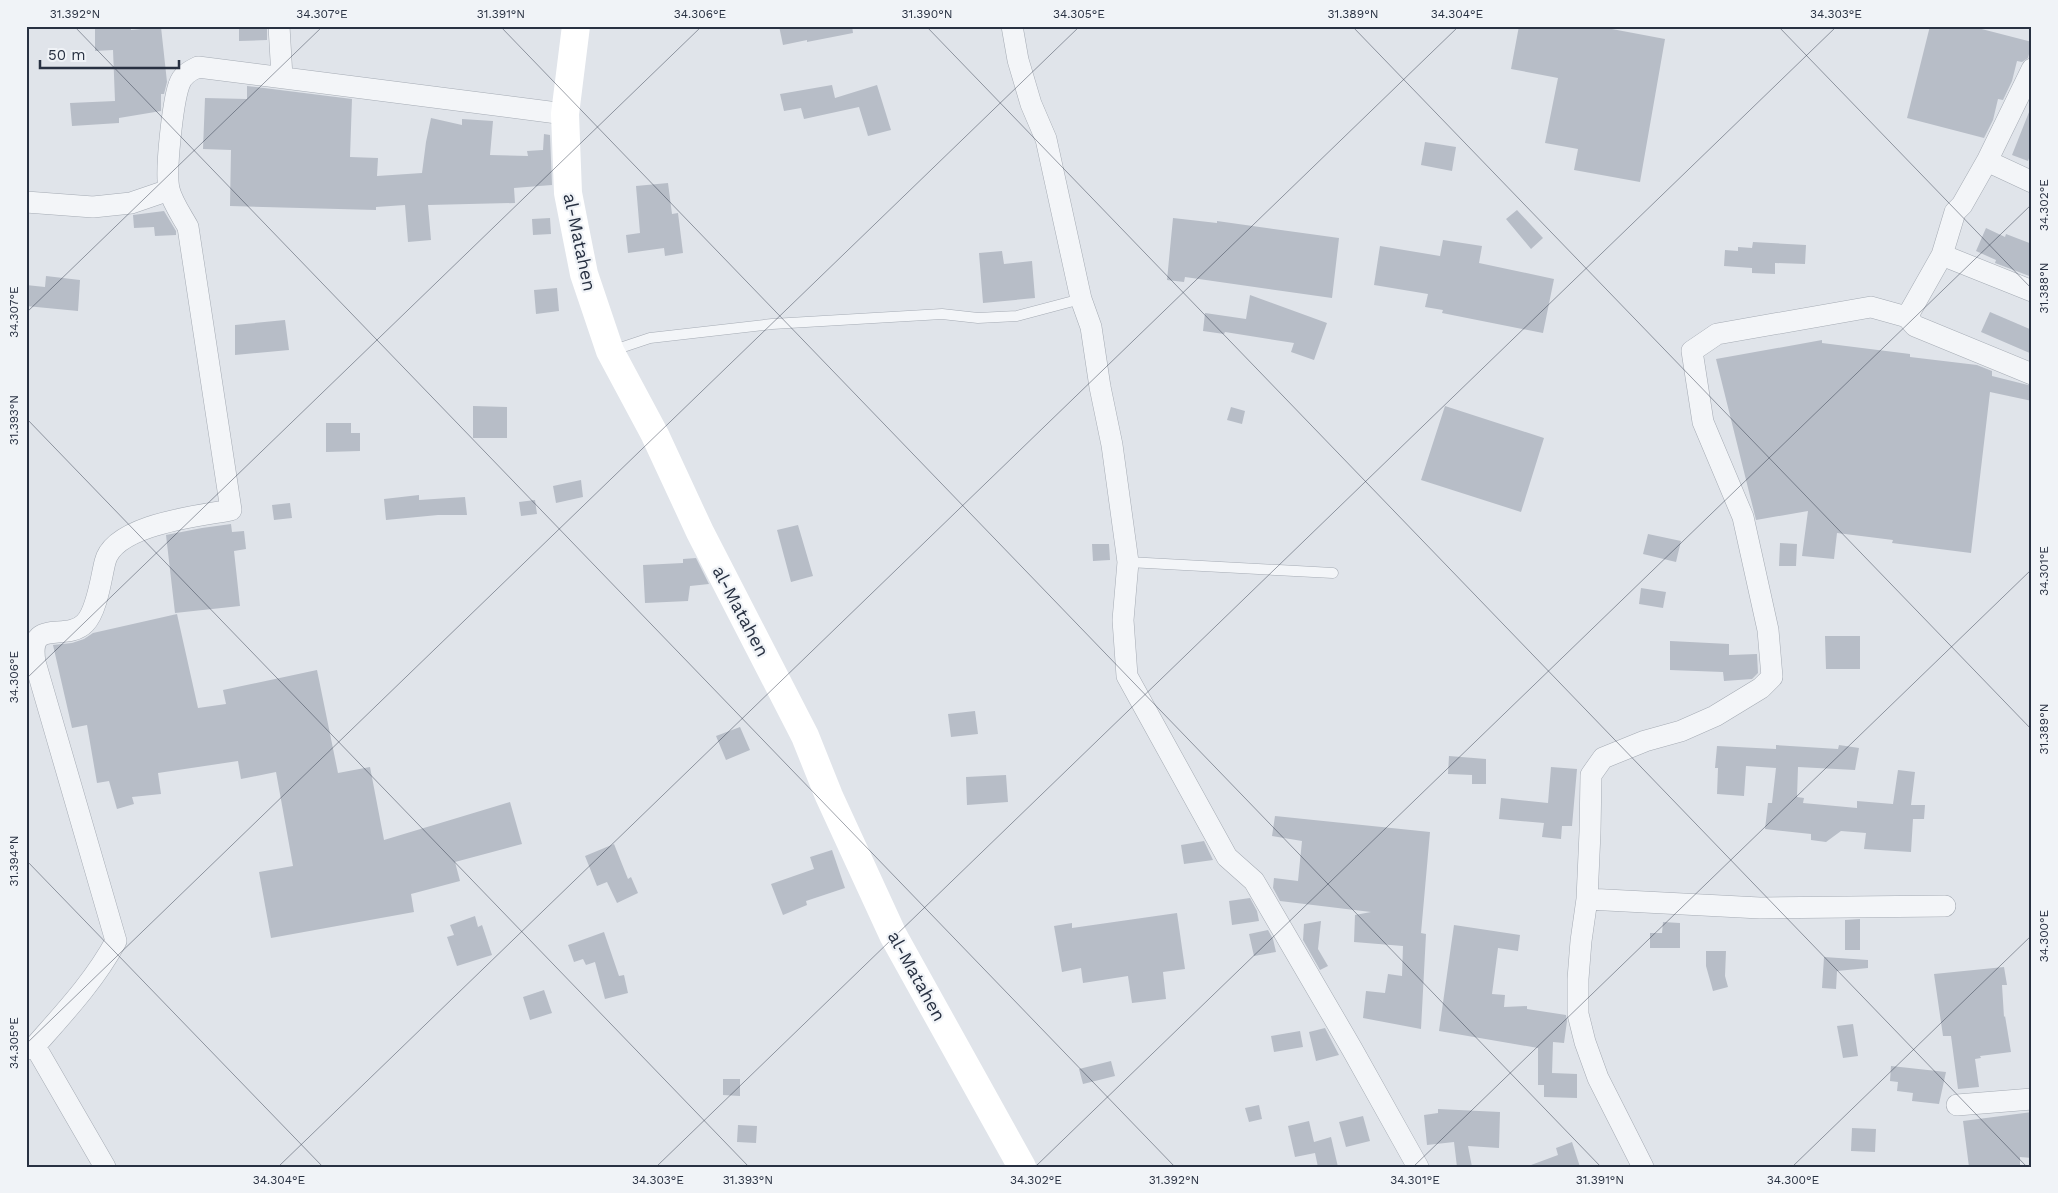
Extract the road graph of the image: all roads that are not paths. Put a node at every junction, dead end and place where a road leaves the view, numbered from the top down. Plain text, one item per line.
1 (279, 26) edge
2 (576, 26) edge
3 (1012, 26) edge
4 (2032, 69) edge
5 (282, 77) junction
6 (565, 114) junction
7 (1987, 161) junction
8 (2032, 182) edge
9 (169, 190) junction
10 (26, 202) edge
11 (1942, 255) junction
12 (2032, 291) edge
13 (1081, 299) junction
14 (1908, 317) junction
15 (610, 351) junction
16 (2032, 374) edge
17 (1128, 562) junction
18 (1333, 573) dead end
19 (1587, 899) junction
20 (1945, 906) dead end
21 (31, 1048) edge
22 (2032, 1099) edge
23 (1957, 1105) dead end
24 (105, 1167) edge
25 (1022, 1167) edge
26 (1418, 1167) edge
27 (1643, 1167) edge

1 - 5 street
2 - 6 main road, al-Matahen
3 - 13 street
4 - 7 street
5 - 6 street
5 - 9 street
6 - 15 main road, al-Matahen
7 - 8 street
7 - 11 street
9 - 10 street
9 - 21 street
11 - 12 street
11 - 14 street
13 - 15 lane
13 - 17 street
14 - 16 street
14 - 19 street
15 - 25 main road, al-Matahen
17 - 18 lane
17 - 26 street
19 - 20 street
19 - 27 street
21 - 24 street
22 - 23 street

